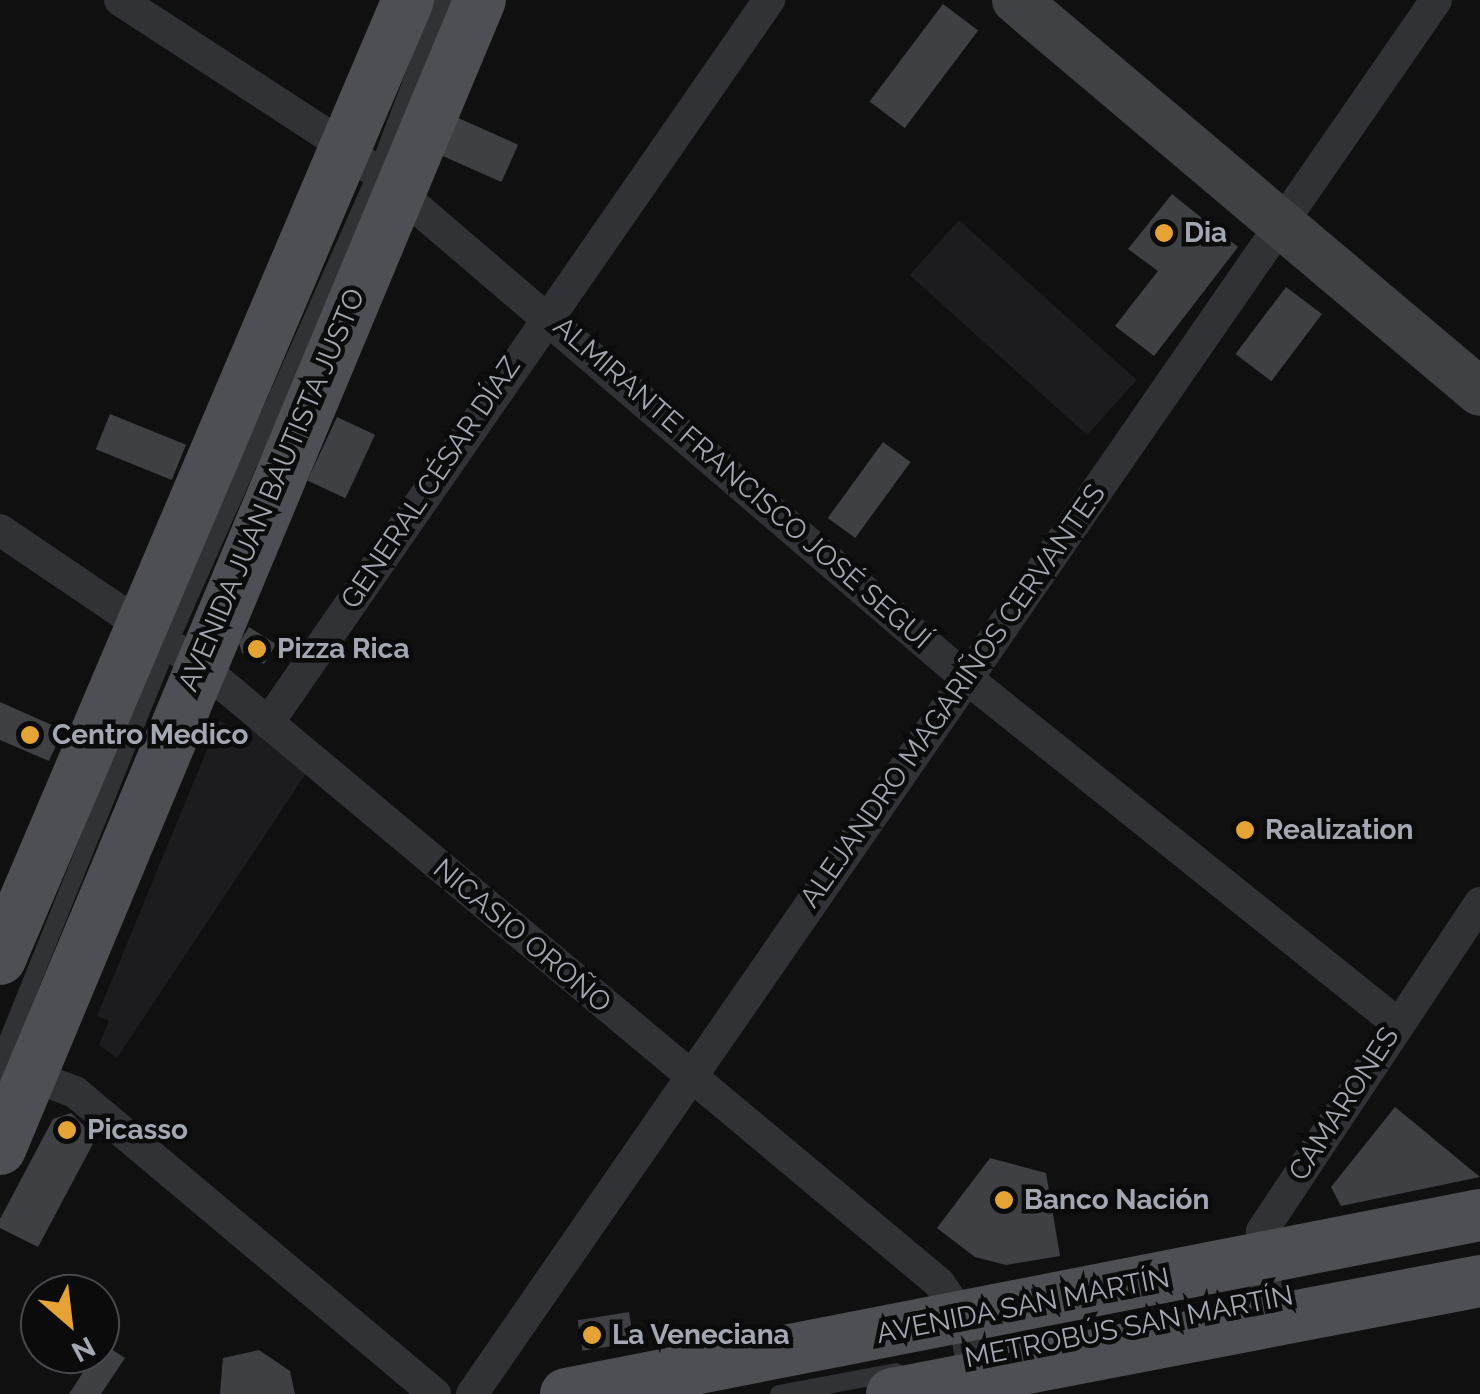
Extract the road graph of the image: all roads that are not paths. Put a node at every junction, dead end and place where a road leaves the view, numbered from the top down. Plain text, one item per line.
1 (120, 0) edge
2 (408, 0) edge
3 (444, 0) edge
4 (480, 0) edge
5 (769, 0) edge
6 (1016, 0) edge
7 (1436, 0) edge
8 (374, 171) junction
9 (1282, 226) junction
10 (546, 313) junction
11 (1480, 392) edge
12 (231, 510) junction
13 (0, 530) edge
14 (169, 642) junction
15 (964, 676) junction
16 (268, 723) junction
17 (1480, 903) edge
18 (0, 959) edge
19 (1397, 1023) junction
20 (10, 1069) edge
21 (690, 1078) junction
22 (0, 1149) edge
23 (1480, 1216) edge
24 (1480, 1260) edge
25 (1480, 1281) edge
26 (1265, 1287) junction
27 (1172, 1297) dead end
28 (971, 1357) edge
29 (435, 1394) edge
30 (472, 1394) edge
31 (566, 1394) edge
32 (667, 1394) edge
33 (779, 1394) edge
34 (892, 1394) edge

1 - 8 street, ALMIRANTE FRANCISCO JOSÉ SEGUÍ
2 - 8 main road, AVENIDA JUAN BAUTISTA JUSTO
3 - 8 lane
4 - 8 main road, AVENIDA JUAN BAUTISTA JUSTO
5 - 10 street, GENERAL CÉSAR DÍAZ
6 - 9 main road
7 - 9 street, ALEJANDRO MAGARIÑOS CERVANTES
8 - 10 street, ALMIRANTE FRANCISCO JOSÉ SEGUÍ
8 - 12 lane
8 - 14 main road, AVENIDA JUAN BAUTISTA JUSTO
8 - 14 main road, AVENIDA JUAN BAUTISTA JUSTO
9 - 11 main road
9 - 15 street, ALEJANDRO MAGARIÑOS CERVANTES
10 - 15 street, ALMIRANTE FRANCISCO JOSÉ SEGUÍ
10 - 16 street, GENERAL CÉSAR DÍAZ
12 - 14 lane
12 - 14 lane
13 - 14 street, NICASIO OROÑO
14 - 16 street, NICASIO OROÑO
14 - 18 main road, AVENIDA JUAN BAUTISTA JUSTO
14 - 20 main road, AVENIDA JUAN BAUTISTA JUSTO
15 - 19 street, ALMIRANTE FRANCISCO JOSÉ SEGUÍ
15 - 21 street, ALEJANDRO MAGARIÑOS CERVANTES
16 - 21 street, NICASIO OROÑO
17 - 19 street, CAMARONES
19 - 26 street, CAMARONES
20 - 22 main road, AVENIDA JUAN BAUTISTA JUSTO
20 - 29 street
21 - 28 street, NICASIO OROÑO
21 - 30 street, ALEJANDRO MAGARIÑOS CERVANTES
23 - 26 main road, AVENIDA SAN MARTÍN
24 - 26 lane, METROBÚS SAN MARTÍN
25 - 26 main road, AVENIDA SAN MARTÍN
26 - 28 main road, AVENIDA SAN MARTÍN
27 - 28 lane, METROBÚS SAN MARTÍN
28 - 31 main road, AVENIDA SAN MARTÍN
28 - 32 lane, METROBÚS SAN MARTÍN
28 - 33 lane, METROBÚS SAN MARTÍN
28 - 34 main road, AVENIDA SAN MARTÍN

